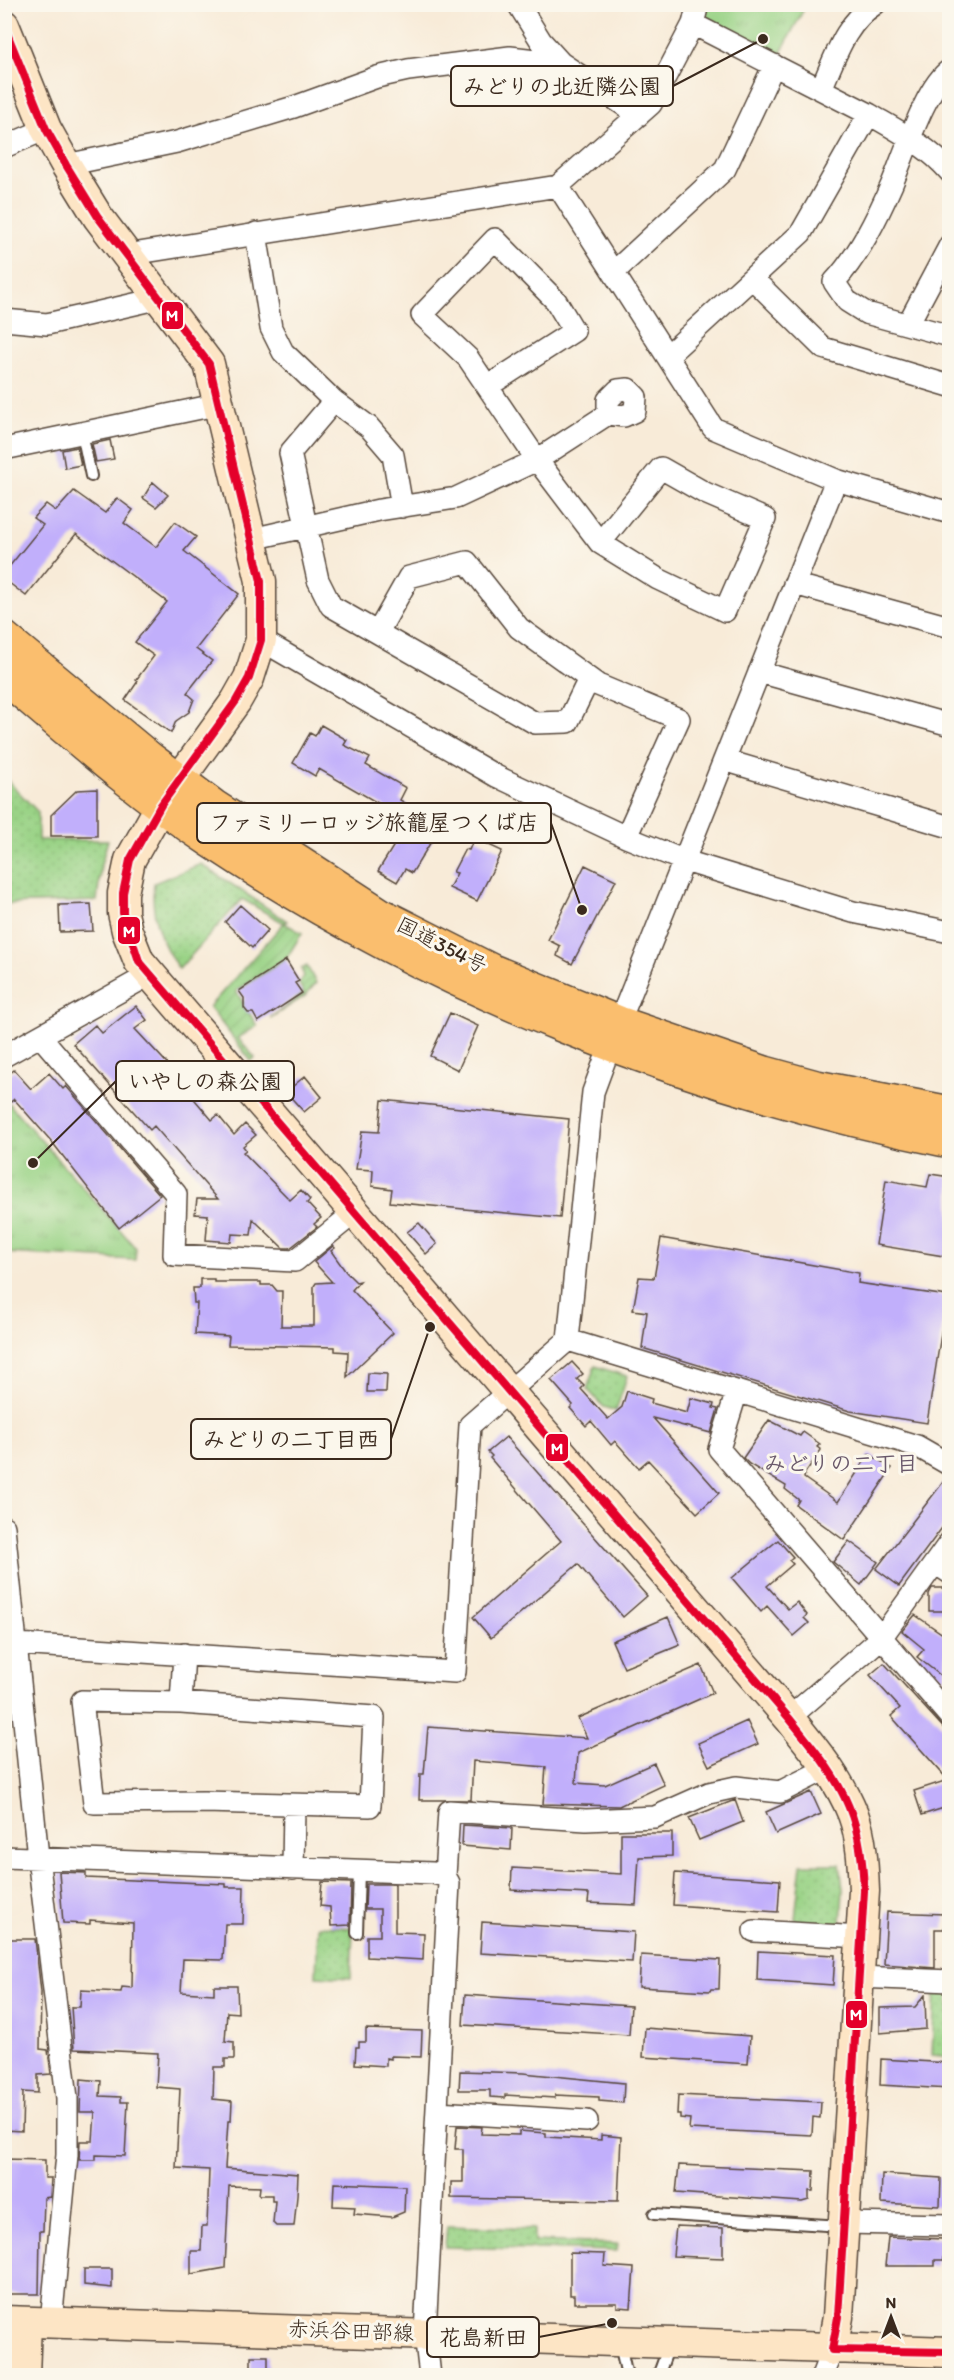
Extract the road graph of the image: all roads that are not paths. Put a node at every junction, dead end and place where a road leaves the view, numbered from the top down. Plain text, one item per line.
1 (518, 4) edge
2 (875, 4) edge
3 (696, 14) edge
4 (4, 25) edge
5 (561, 63) junction
6 (774, 65) junction
7 (950, 70) edge
8 (821, 89) junction
9 (869, 114) junction
10 (639, 115) junction
11 (46, 129) junction
12 (911, 138) junction
13 (4, 147) edge
14 (66, 165) junction
15 (950, 172) edge
16 (558, 186) junction
17 (256, 233) junction
18 (950, 245) edge
19 (126, 255) junction
20 (614, 272) junction
21 (752, 278) junction
22 (161, 298) junction
23 (4, 320) edge
24 (908, 324) junction
25 (950, 336) edge
26 (667, 356) junction
27 (488, 386) junction
28 (950, 386) edge
29 (334, 401) junction
30 (220, 404) junction
31 (609, 414) dead end
32 (82, 433) junction
33 (4, 449) edge
34 (537, 460) junction
35 (91, 476) dead end
36 (836, 480) junction
37 (402, 507) junction
38 (950, 513) edge
39 (307, 527) junction
40 (252, 539) junction
41 (600, 543) junction
42 (794, 584) junction
43 (950, 627) edge
44 (378, 632) junction
45 (4, 638) edge
46 (261, 640) junction
47 (759, 672) junction
48 (4, 676) edge
49 (589, 679) junction
50 (950, 725) edge
51 (724, 760) junction
52 (170, 793) junction
53 (950, 827) edge
54 (626, 837) junction
55 (685, 861) junction
56 (950, 932) edge
57 (148, 975) junction
58 (615, 1035) junction
59 (41, 1036) junction
60 (4, 1056) edge
61 (950, 1113) edge
62 (950, 1141) edge
63 (354, 1213) junction
64 (568, 1340) junction
65 (507, 1391) junction
66 (737, 1391) junction
67 (950, 1465) edge
68 (4, 1527) edge
69 (950, 1542) edge
70 (6, 1553) edge
71 (942, 1568) edge
72 (881, 1638) junction
73 (17, 1644) junction
74 (184, 1654) junction
75 (181, 1703) junction
76 (950, 1717) edge
77 (789, 1718) junction
78 (828, 1768) junction
79 (294, 1806) junction
80 (4, 1857) edge
81 (38, 1857) junction
82 (293, 1869) junction
83 (360, 1871) junction
84 (445, 1876) junction
85 (754, 1931) dead end
86 (357, 1933) dead end
87 (862, 1937) junction
88 (860, 1977) junction
89 (950, 1980) edge
90 (437, 2112) junction
91 (587, 2121) dead end
92 (654, 2214) dead end
93 (843, 2224) junction
94 (950, 2225) edge
95 (27, 2322) edge
96 (425, 2333) junction
97 (620, 2341) junction
98 (670, 2343) junction
99 (950, 2352) edge
100 (827, 2363) edge
101 (24, 2376) edge
102 (430, 2376) edge
103 (627, 2376) edge
104 (658, 2376) edge

1 - 5 street
2 - 8 street
3 - 6 street
3 - 10 street
4 - 11 street
5 - 10 street
5 - 14 street
6 - 8 street
6 - 20 street
7 - 12 street
8 - 9 street
9 - 12 street
9 - 21 street
10 - 16 street
11 - 13 street
11 - 14 street
12 - 15 street
12 - 24 street
14 - 19 street
16 - 17 street
16 - 20 street
17 - 19 street
17 - 29 street
18 - 24 street
19 - 22 street
20 - 26 street
21 - 26 street
21 - 28 street
22 - 23 street
22 - 30 street
24 - 25 street
26 - 36 street
27 - 27 street
27 - 34 street
29 - 37 street
29 - 39 street
30 - 32 street
30 - 40 street
31 - 34 street
32 - 33 street
32 - 35 lane
34 - 37 street
34 - 41 street
36 - 38 street
36 - 42 street
37 - 39 street
39 - 40 street
39 - 44 street
40 - 46 street
41 - 41 street
42 - 43 street
42 - 47 street
44 - 49 street
44 - 49 street
45 - 52 highway, 国道354号
46 - 52 street
46 - 54 street
47 - 50 street
47 - 51 street
48 - 52 highway, 国道354号
49 - 54 street
51 - 53 street
51 - 55 street
52 - 57 street
52 - 58 highway, 国道354号
54 - 55 street
55 - 56 street
55 - 58 street
57 - 59 street
57 - 63 street
58 - 61 highway, 国道354号
58 - 62 highway, 国道354号
58 - 64 street
59 - 60 street
59 - 63 street
63 - 65 street
64 - 65 street
64 - 66 street
65 - 74 street
65 - 77 street
66 - 67 street
66 - 72 street
68 - 70 street
69 - 71 street
70 - 73 street
71 - 72 street
72 - 76 street
72 - 77 street
73 - 74 street
73 - 81 street
74 - 75 street
75 - 79 street
75 - 79 street
77 - 78 street
78 - 84 street
78 - 87 street
79 - 82 street
80 - 81 street
81 - 82 street
81 - 95 street
82 - 83 street
83 - 84 street
83 - 86 lane
84 - 90 street
85 - 87 street
87 - 88 street
88 - 89 street
88 - 93 street
90 - 91 street
90 - 96 street
92 - 93 lane
93 - 94 street
93 - 100 street
95 - 96 street, 赤浜谷田部線
95 - 101 street
96 - 97 street, 赤浜谷田部線
96 - 102 street
97 - 98 street, 赤浜谷田部線
97 - 103 lane
98 - 100 street, 赤浜谷田部線
98 - 104 lane
99 - 100 street, 赤浜谷田部線

